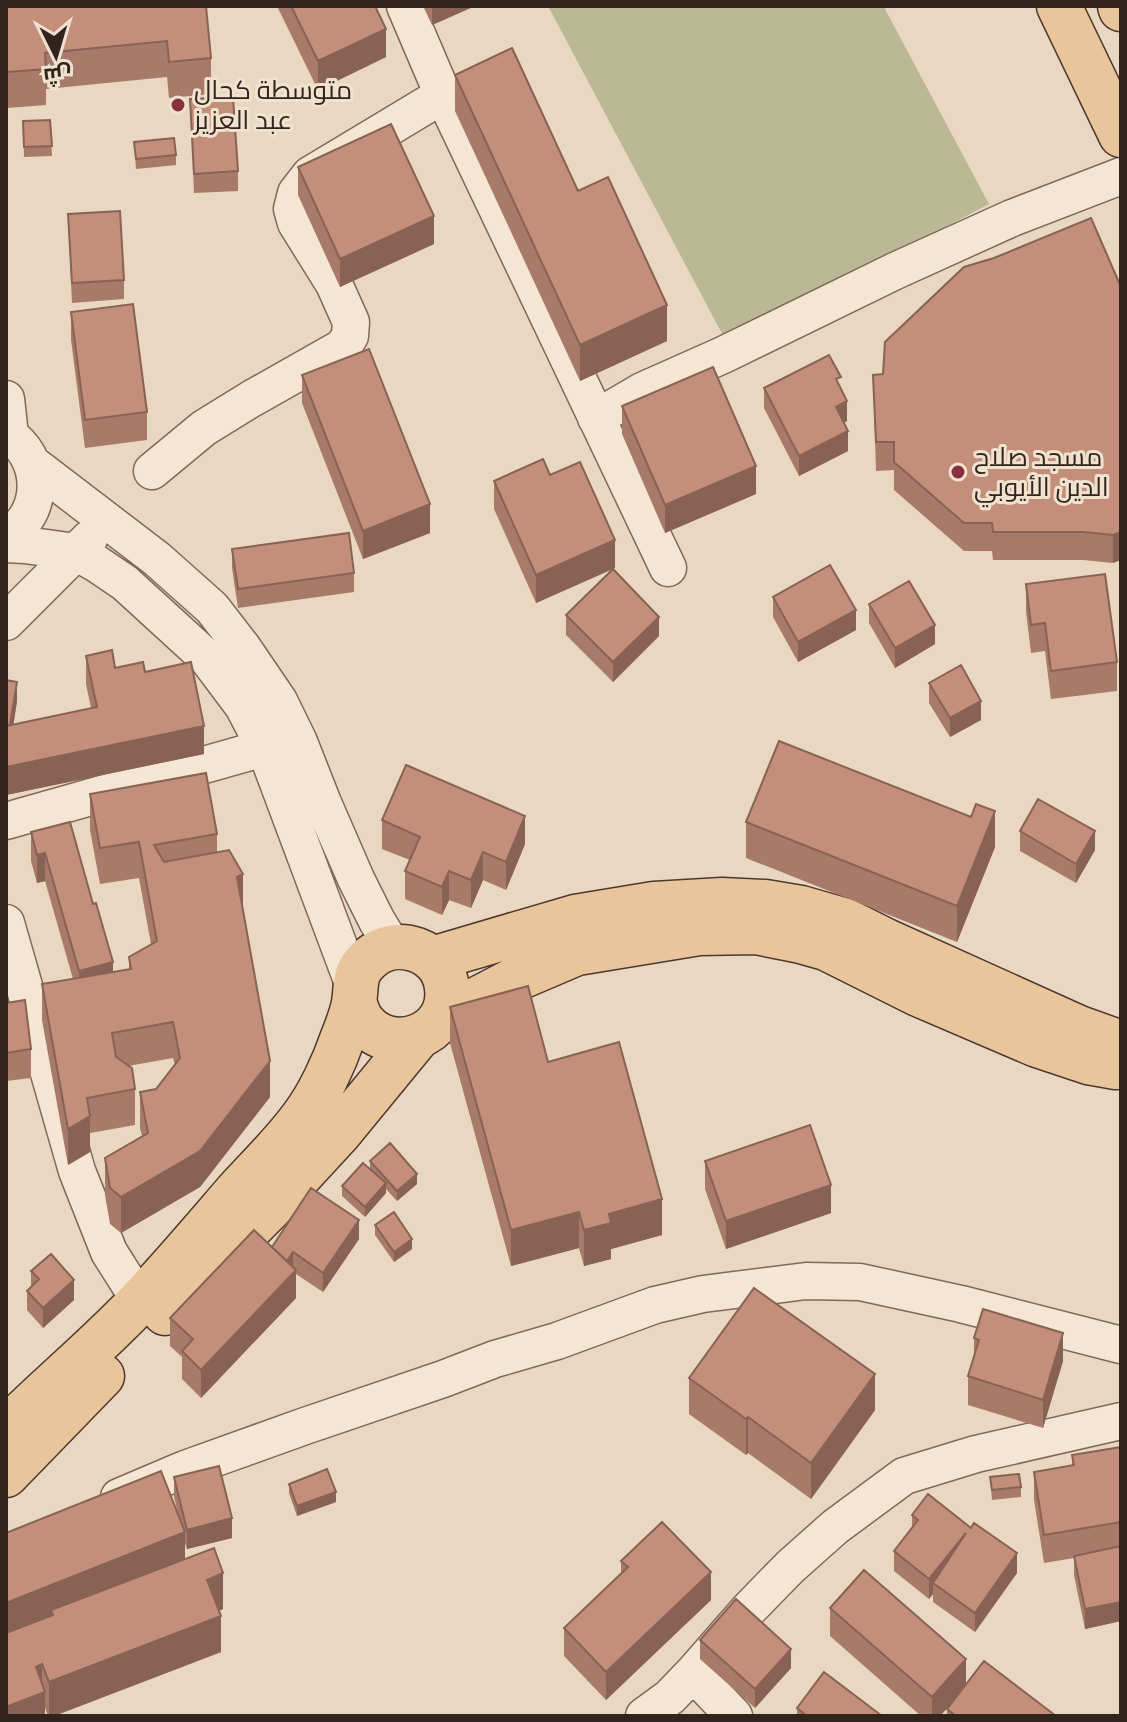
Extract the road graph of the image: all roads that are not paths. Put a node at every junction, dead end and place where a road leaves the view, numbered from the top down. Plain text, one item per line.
1 (405, 6) edge
2 (1059, 6) edge
3 (443, 95) junction
4 (1121, 135) edge
5 (1121, 176) edge
6 (6, 399) edge
7 (596, 418) junction
8 (8, 434) edge
9 (34, 465) junction
10 (152, 471) dead end
11 (107, 522) junction
12 (6, 537) edge
13 (6, 544) edge
14 (76, 552) junction
15 (668, 568) dead end
16 (6, 622) edge
17 (282, 743) junction
18 (6, 821) edge
19 (6, 923) edge
20 (413, 953) junction
21 (354, 994) junction
22 (429, 1028) junction
23 (1121, 1043) edge
24 (1121, 1068) edge
25 (140, 1301) junction
26 (1121, 1345) edge
27 (1121, 1421) edge
28 (6, 1429) edge
29 (6, 1475) edge
30 (93, 1508) edge
31 (693, 1673) junction
32 (644, 1716) edge
33 (734, 1716) edge

1 - 3 street
2 - 4 main road
3 - 7 street
3 - 10 street
5 - 7 street
6 - 8 street
7 - 15 street
8 - 9 street
9 - 11 street
9 - 12 street
11 - 14 street
11 - 17 street
13 - 14 street
14 - 16 street
14 - 17 street
17 - 18 street
17 - 20 street
17 - 21 street
19 - 25 street
20 - 21 main road
20 - 22 main road
20 - 23 main road
21 - 22 main road
21 - 25 main road
22 - 24 main road
22 - 29 main road
25 - 28 main road
26 - 30 street
27 - 31 street
31 - 32 street
31 - 33 street

